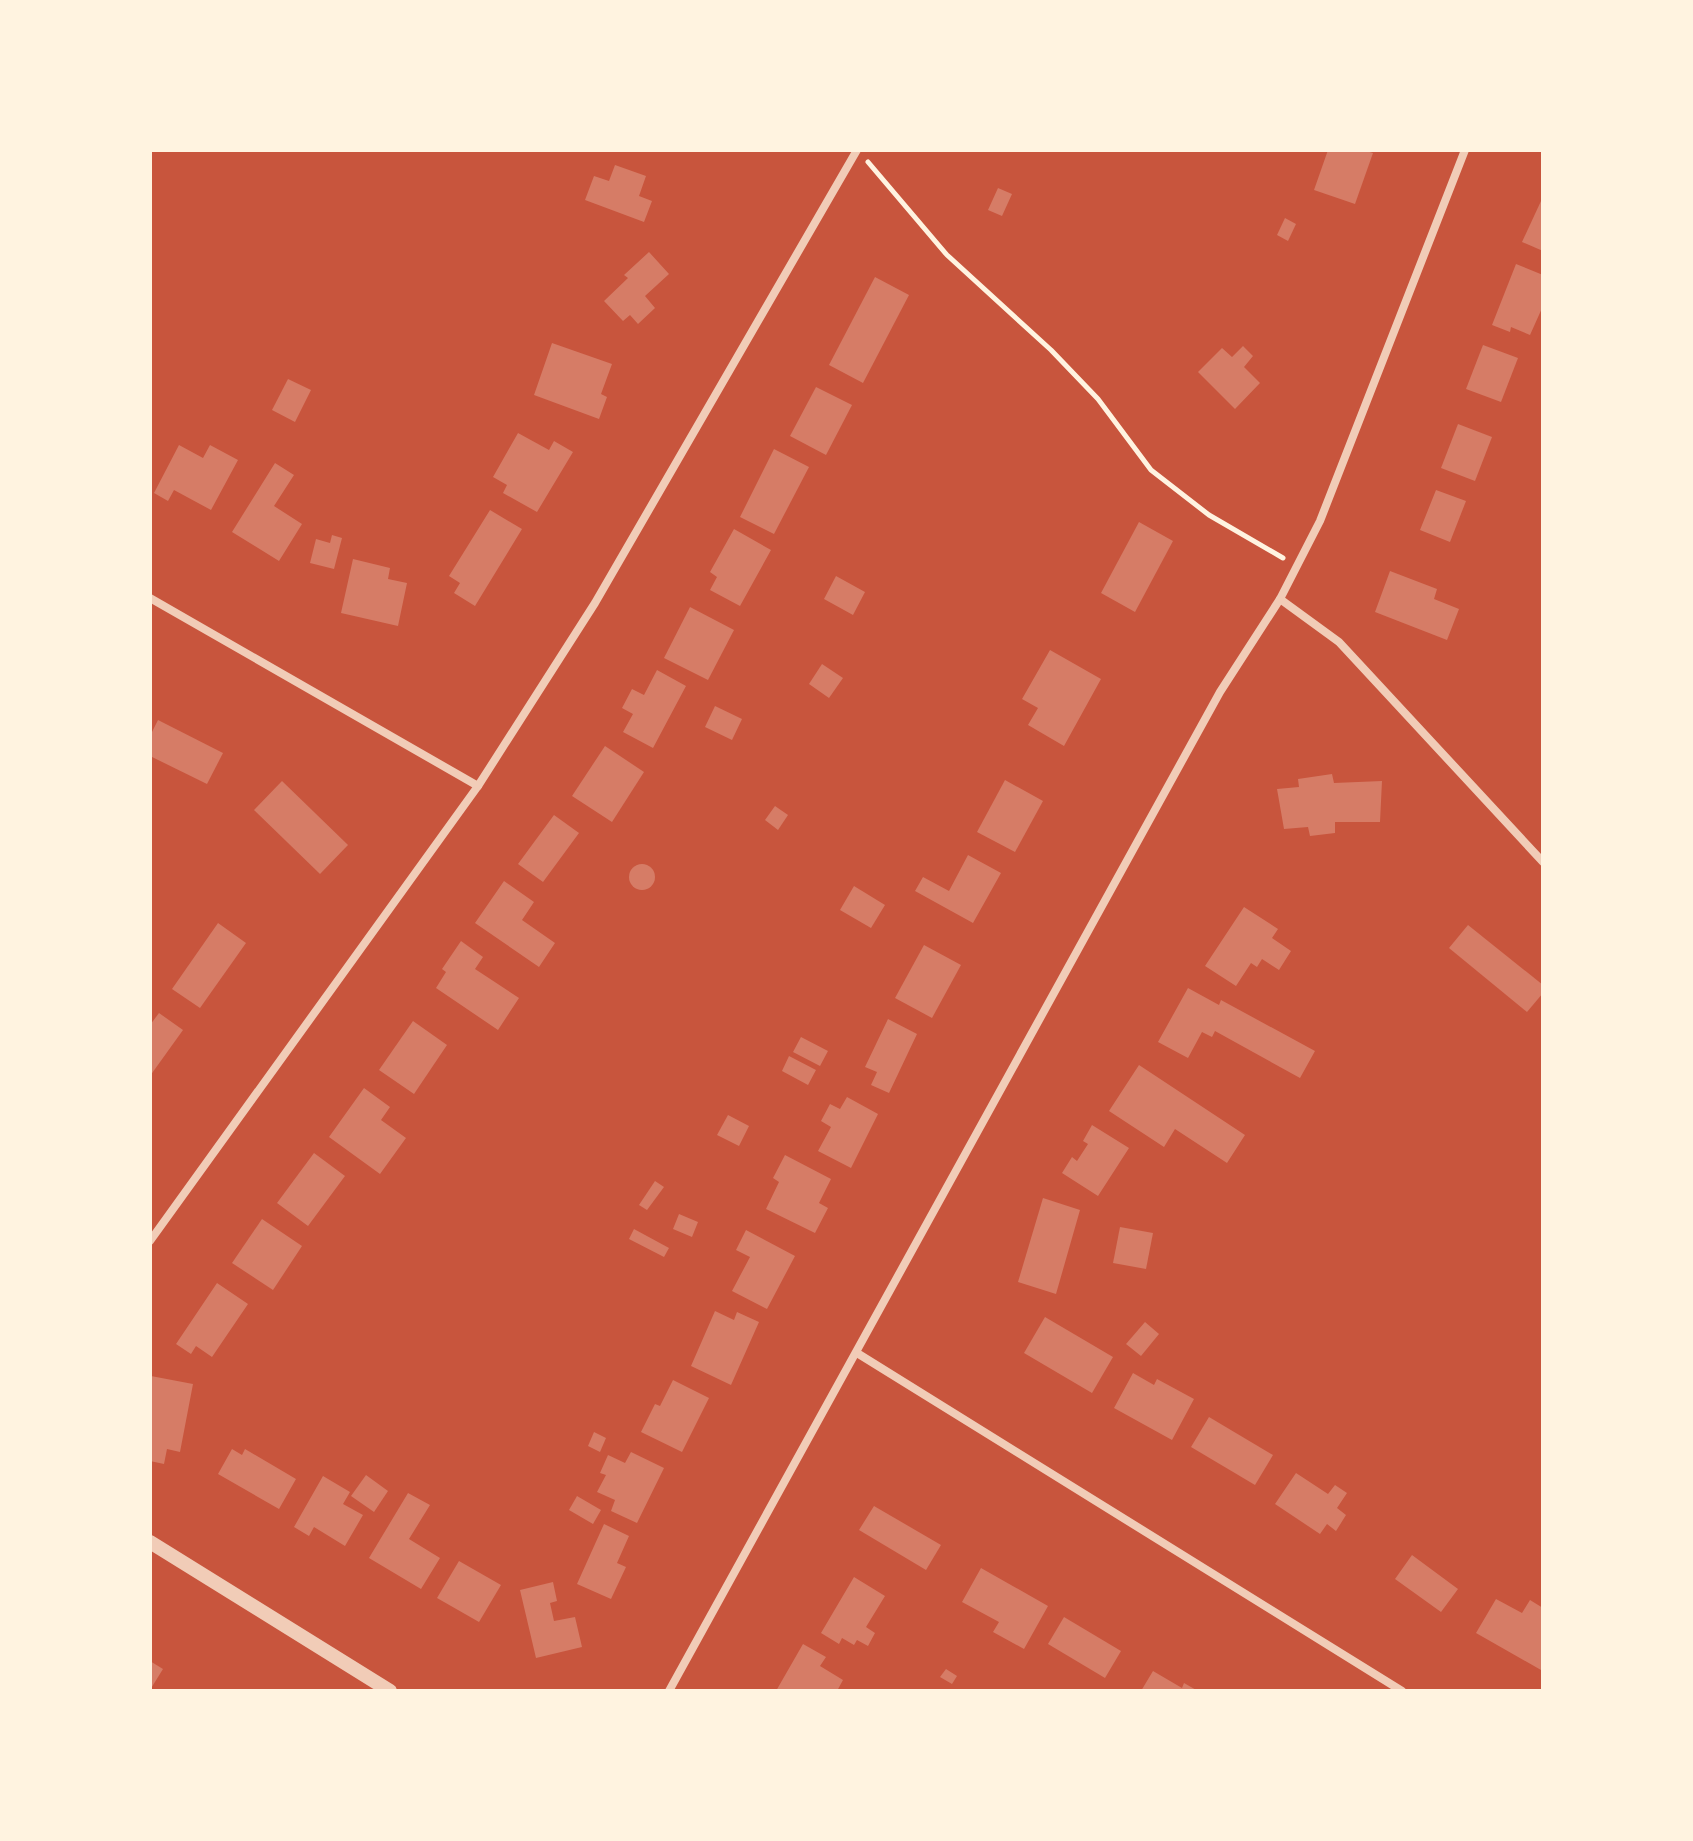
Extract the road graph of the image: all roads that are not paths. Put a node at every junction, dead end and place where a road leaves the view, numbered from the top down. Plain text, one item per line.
1 (857, 150) edge
2 (1465, 150) edge
3 (150, 598) edge
4 (1280, 599) junction
5 (478, 786) junction
6 (1543, 862) edge
7 (150, 1241) edge
8 (857, 1353) junction
9 (150, 1542) edge
10 (390, 1691) edge
11 (669, 1691) edge
12 (1402, 1691) edge

1 - 5 street
2 - 4 street
3 - 5 street
4 - 6 street
4 - 8 street
5 - 7 street
8 - 11 street
8 - 12 street
9 - 10 street

